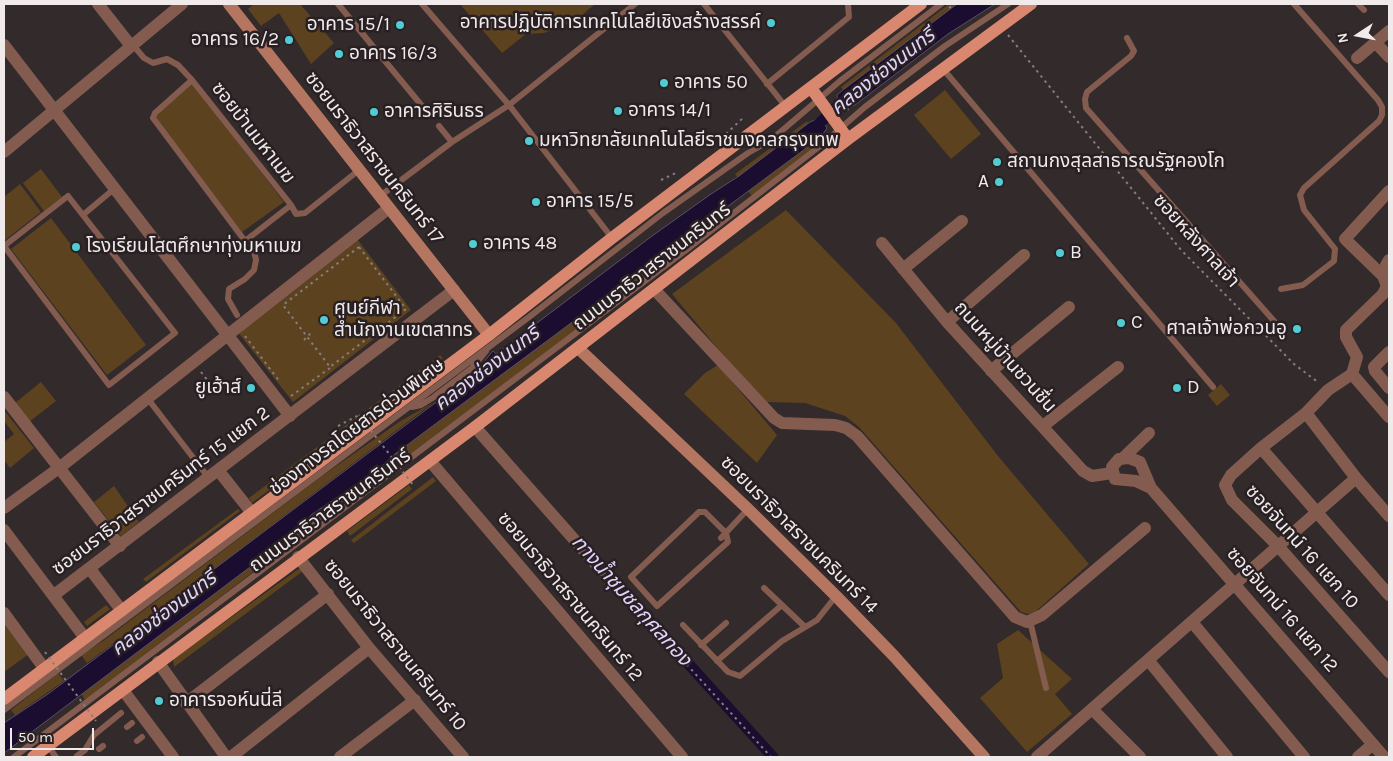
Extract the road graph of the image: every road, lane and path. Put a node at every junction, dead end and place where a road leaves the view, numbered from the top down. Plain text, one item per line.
1 (98, 4) edge
2 (182, 4) edge
3 (229, 4) edge
4 (338, 4) edge
5 (422, 4) edge
6 (635, 4) edge
7 (704, 4) edge
8 (848, 4) edge
9 (942, 4) edge
10 (1008, 4) edge
11 (1031, 4) edge
12 (1294, 4) edge
13 (1358, 4) edge
14 (917, 5) edge
15 (1364, 10) dead end
16 (1001, 26) junction
17 (1389, 31) edge
18 (1127, 38) dead end
19 (1375, 42) junction
20 (4, 45) edge
21 (132, 45) junction
22 (1389, 57) edge
23 (1352, 61) junction
24 (943, 69) junction
25 (192, 80) junction
26 (767, 84) junction
27 (823, 99) junction
28 (509, 105) junction
29 (786, 107) junction
30 (852, 109) dead end
31 (53, 111) junction
32 (427, 112) dead end
33 (744, 117) dead end
34 (837, 124) junction
35 (439, 126) dead end
36 (726, 134) dead end
37 (848, 139) junction
38 (452, 142) junction
39 (4, 152) edge
40 (359, 170) junction
41 (678, 172) dead end
42 (661, 180) dead end
43 (114, 189) junction
44 (1389, 191) edge
45 (380, 196) junction
46 (291, 205) junction
47 (389, 208) junction
48 (84, 214) junction
49 (962, 221) dead end
50 (612, 238) junction
51 (245, 241) junction
52 (882, 243) dead end
53 (4, 246) edge
54 (1024, 255) dead end
55 (1389, 260) edge
56 (903, 269) junction
57 (1389, 272) edge
58 (654, 289) junction
59 (1280, 289) dead end
60 (454, 290) junction
61 (1070, 306) dead end
62 (237, 315) dead end
63 (947, 322) junction
64 (1274, 322) dead end
65 (312, 332) dead end
66 (228, 334) junction
67 (244, 334) dead end
68 (307, 337) junction
69 (304, 340) dead end
70 (489, 341) junction
71 (578, 348) junction
72 (1389, 352) edge
73 (330, 367) junction
74 (1118, 367) dead end
75 (197, 368) dead end
76 (991, 371) junction
77 (1352, 374) junction
78 (1213, 387) dead end
79 (1389, 388) edge
80 (215, 390) dead end
81 (1328, 390) junction
82 (4, 397) edge
83 (148, 399) junction
84 (1306, 412) junction
85 (290, 416) junction
86 (1389, 417) edge
87 (338, 426) dead end
88 (1044, 426) junction
89 (475, 427) junction
90 (1149, 433) dead end
91 (1261, 448) junction
92 (1122, 459) junction
93 (430, 460) junction
94 (59, 468) junction
95 (213, 473) junction
96 (1112, 473) junction
97 (1356, 478) junction
98 (414, 486) dead end
99 (1151, 488) junction
100 (4, 508) edge
101 (748, 509) junction
102 (1318, 511) junction
103 (252, 513) junction
104 (1389, 516) edge
105 (1145, 528) dead end
106 (4, 530) edge
107 (724, 536) junction
108 (120, 546) junction
109 (1278, 546) junction
110 (298, 557) junction
111 (90, 569) junction
112 (601, 570) joint
113 (1236, 584) junction
114 (764, 588) dead end
115 (328, 594) junction
116 (54, 595) junction
117 (1389, 595) edge
118 (836, 596) junction
119 (782, 605) junction
120 (122, 611) junction
121 (4, 613) edge
122 (1030, 621) junction
123 (1192, 622) junction
124 (726, 623) dead end
125 (683, 625) dead end
126 (804, 627) junction
127 (85, 638) junction
128 (701, 645) junction
129 (369, 648) junction
130 (45, 652) dead end
131 (717, 661) junction
132 (1149, 661) junction
133 (158, 662) junction
134 (44, 668) junction
135 (1389, 672) edge
136 (1046, 688) dead end
137 (123, 690) junction
138 (4, 698) edge
139 (415, 700) junction
140 (186, 702) junction
141 (1092, 709) junction
142 (4, 710) edge
143 (121, 713) dead end
144 (96, 721) dead end
145 (1373, 744) junction
146 (48, 746) junction
147 (78, 756) dead end
148 (459, 756) edge
149 (14, 757) edge
150 (33, 757) edge
151 (56, 757) edge
152 (173, 757) edge
153 (226, 757) edge
154 (231, 757) edge
155 (340, 757) edge
156 (682, 757) edge
157 (771, 757) edge
158 (984, 757) edge
159 (1037, 757) edge
160 (1140, 757) edge
161 (1227, 757) edge
162 (1304, 757) edge
163 (1358, 757) edge
164 (1384, 757) edge

1 - 21 street
2 - 21 street
3 - 40 street, ซอยนราธิวาสราชนครินทร์ 17
4 - 32 lane
5 - 28 lane
6 - 28 lane
7 - 26 lane
8 - 26 lane
9 - 27 lane, ช่องทางรถโดยสารด่วนพิเศษ
10 - 34 lane
11 - 16 main road, ถนนนราธิวาสราชนครินทร์
12 - 23 lane
13 - 15 lane
14 - 27 main road
16 - 24 main road, ถนนนราธิวาสราชนครินทร์
16 - 81 path, ซอยหลังศาลเจ้า
17 - 19 street
18 - 64 lane
19 - 22 street
19 - 23 street
20 - 31 street
21 - 25 lane, ซอยบ้านมหาเมฆ
21 - 31 street
23 - 59 lane
24 - 37 main road, ถนนนราธิวาสราชนครินทร์
24 - 78 lane
25 - 46 lane, ซอยบ้านมหาเมฆ
25 - 51 lane, ซอยบ้านมหาเมฆ
26 - 29 lane
27 - 29 main road
27 - 30 path
27 - 34 main road
27 - 70 lane, ช่องทางรถโดยสารด่วนพิเศษ
28 - 38 lane
28 - 50 lane
29 - 50 main road
31 - 39 street
31 - 43 street
33 - 36 path
34 - 37 main road
34 - 149 lane
35 - 38 lane
37 - 58 main road, ถนนนราธิวาสราชนครินทร์
38 - 45 lane
40 - 45 street, ซอยนราธิวาสราชนครินทร์ 17
40 - 46 lane, ซอยบ้านมหาเมฆ
41 - 42 path
43 - 48 lane
43 - 66 street
44 - 77 street
45 - 47 street, ซอยนราธิวาสราชนครินทร์ 17
46 - 51 lane, ซอยบ้านมหาเมฆ
47 - 60 street, ซอยนราธิวาสราชนครินทร์ 17
47 - 66 street
48 - 53 lane
48 - 53 lane
49 - 56 street
50 - 70 main road
51 - 62 lane, ซอยบ้านมหาเมฆ
52 - 56 street, ถนนหมู่บ้านชวนชื่น
54 - 63 street
55 - 57 street
56 - 63 street, ถนนหมู่บ้านชวนชื่น
58 - 71 main road, ถนนนราธิวาสราชนครินทร์
58 - 122 street
60 - 70 street, ซอยนราธิวาสราชนครินทร์ 17
60 - 85 street, ซอยนราธิวาสราชนครินทร์ 15 แยก 2
61 - 76 street
63 - 76 street, ถนนหมู่บ้านชวนชื่น
65 - 68 path
66 - 83 street
66 - 85 street
67 - 73 path
68 - 69 path
68 - 73 path
68 - 73 path
70 - 103 main road
70 - 142 lane, ช่องทางรถโดยสารด่วนพิเศษ
71 - 89 main road, ถนนนราธิวาสราชนครินทร์
71 - 101 street, ซอยนราธิวาสราชนครินทร์ 14
72 - 79 street
74 - 88 street
75 - 80 path
76 - 88 street, ถนนหมู่บ้านชวนชื่น
77 - 81 street
77 - 86 street
81 - 84 street
82 - 94 street
83 - 94 street
83 - 95 lane
84 - 91 street
84 - 97 street
85 - 95 street, ซอยนราธิวาสราชนครินทร์ 15 แยก 2
87 - 98 path, bridge
88 - 96 street, ถนนหมู่บ้านชวนชื่น
89 - 93 main road, ถนนนราธิวาสราชนครินทร์
89 - 112 street
90 - 92 street
91 - 102 street
91 - 109 street, ซอยจันทน์ 16 แยก 10
92 - 96 street
92 - 99 street
93 - 110 main road, ถนนนราธิวาสราชนครินทร์
93 - 156 street, ซอยนราธิวาสราชนครินทร์ 12
94 - 100 street
94 - 108 street
95 - 103 street
95 - 108 street, ซอยนราธิวาสราชนครินทร์ 15 แยก 2
96 - 99 street, ถนนหมู่บ้านชวนชื่น
97 - 102 street
97 - 104 street
99 - 113 street, ซอยจันทน์ 16 แยก 12
101 - 107 lane
101 - 118 street, ซอยนราธิวาสราชนครินทร์ 14
102 - 109 street
102 - 117 street
103 - 120 main road
105 - 122 street
106 - 116 street
107 - 107 lane
108 - 111 street, ซอยนราธิวาสราชนครินทร์ 15 แยก 2
109 - 113 street
109 - 135 street, ซอยจันทน์ 16 แยก 10
110 - 115 street, ซอยนราธิวาสราชนครินทร์ 10
110 - 133 main road, ถนนนราธิวาสราชนครินทร์
111 - 116 street, ซอยนราธิวาสราชนครินทร์ 15 แยก 2
111 - 120 street
112 - 157 path
113 - 123 street
113 - 145 street, ซอยจันทน์ 16 แยก 12
114 - 119 lane
115 - 129 street, ซอยนราธิวาสราชนครินทร์ 10
115 - 140 street
116 - 127 street
118 - 126 lane
118 - 158 street, ซอยนราธิวาสราชนครินทร์ 14
119 - 126 lane
119 - 131 lane
120 - 127 main road
121 - 134 street
122 - 136 lane
123 - 132 street
123 - 162 street
124 - 128 lane
125 - 128 lane
126 - 131 lane
127 - 134 main road
128 - 131 lane
129 - 139 street, ซอยนราธิวาสราชนครินทร์ 10
129 - 154 street
130 - 144 path, bridge
132 - 141 street
132 - 161 street
133 - 137 main road, ถนนนราธิวาสราชนครินทร์
133 - 140 street
134 - 138 main road
137 - 146 main road, ถนนนราธิวาสราชนครินทร์
137 - 152 street
139 - 148 street, ซอยนราธิวาสราชนครินทร์ 10
139 - 155 street
140 - 153 street
141 - 159 street
141 - 160 street
143 - 147 lane
145 - 163 street
145 - 164 street, ซอยจันทน์ 16 แยก 12
146 - 150 main road, ถนนนราธิวาสราชนครินทร์
146 - 151 lane

